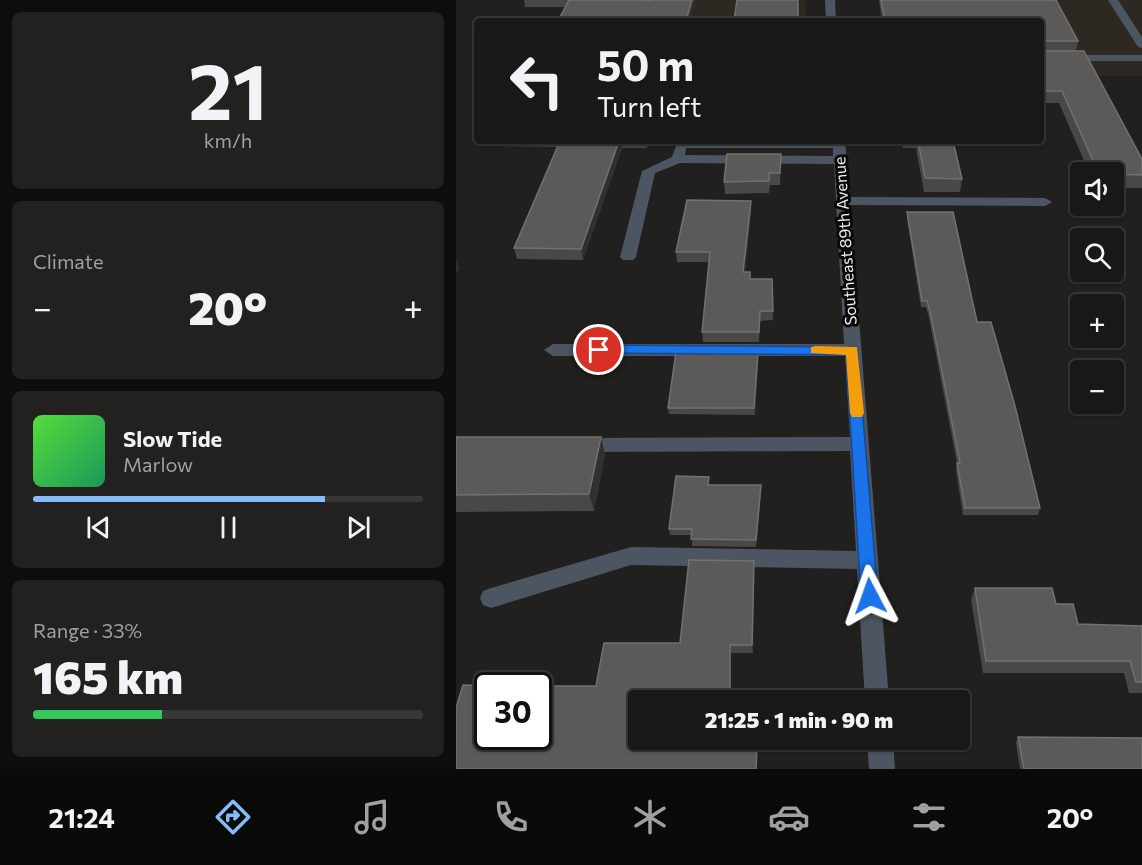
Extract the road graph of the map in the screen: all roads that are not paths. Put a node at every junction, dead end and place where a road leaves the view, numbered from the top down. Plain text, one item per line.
1 (830, 0) edge
2 (1113, 0) edge
3 (831, 18) edge
4 (1142, 45) edge
5 (1044, 58) edge
6 (1142, 58) edge
7 (681, 144) edge
8 (839, 144) edge
9 (678, 159) junction
10 (840, 160) junction
11 (843, 201) junction
12 (1045, 202) dead end
13 (628, 257) dead end
14 (553, 350) dead end
15 (853, 350) junction
16 (859, 444) junction
17 (563, 445) edge
18 (867, 560) junction
19 (491, 598) dead end
20 (876, 690) edge
21 (881, 750) edge
22 (882, 769) edge

1 - 3 street
2 - 4 street
5 - 6 street
7 - 9 street
8 - 10 street, Southeast 89th Avenue
9 - 10 street
9 - 13 street
10 - 11 street, Southeast 89th Avenue
11 - 12 street
11 - 15 street, Southeast 89th Avenue
14 - 15 street
15 - 16 street, Southeast 89th Avenue
16 - 17 street
16 - 18 street, Southeast 89th Avenue
18 - 19 street
18 - 20 street, Southeast 89th Avenue
21 - 22 street

